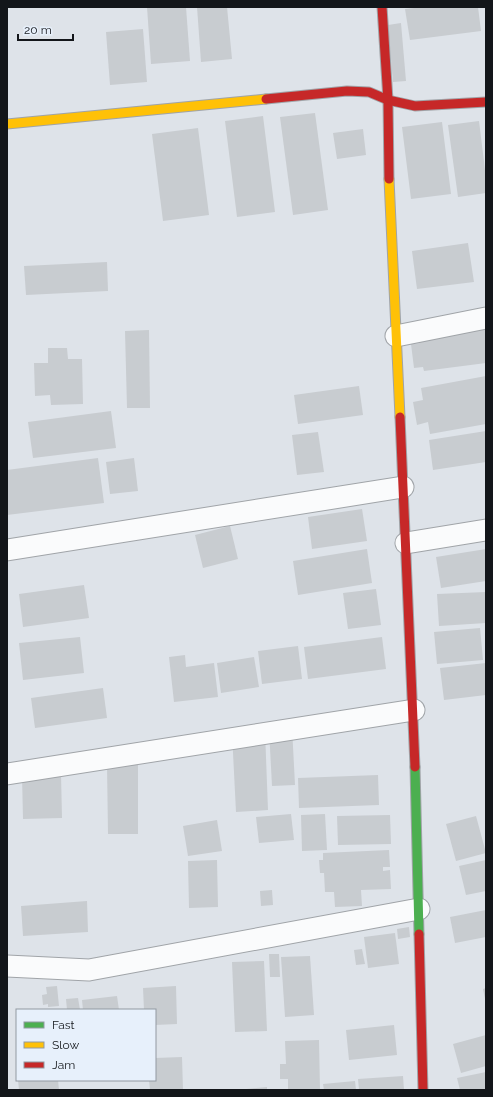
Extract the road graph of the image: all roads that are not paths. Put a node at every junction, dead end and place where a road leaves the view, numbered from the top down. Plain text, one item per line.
1 (382, 7) edge
2 (388, 100) junction
3 (486, 102) edge
4 (7, 124) edge
5 (486, 318) edge
6 (396, 336) junction
7 (403, 487) junction
8 (486, 530) edge
9 (406, 543) junction
10 (7, 550) edge
11 (414, 710) junction
12 (7, 774) edge
13 (419, 909) junction
14 (7, 966) edge
15 (423, 1090) edge

1 - 2 street
2 - 3 street
2 - 4 street
2 - 6 street
5 - 6 street
6 - 7 street
7 - 9 street
7 - 10 street
8 - 9 street
9 - 11 street
11 - 12 street
11 - 13 street
13 - 14 street
13 - 15 street

